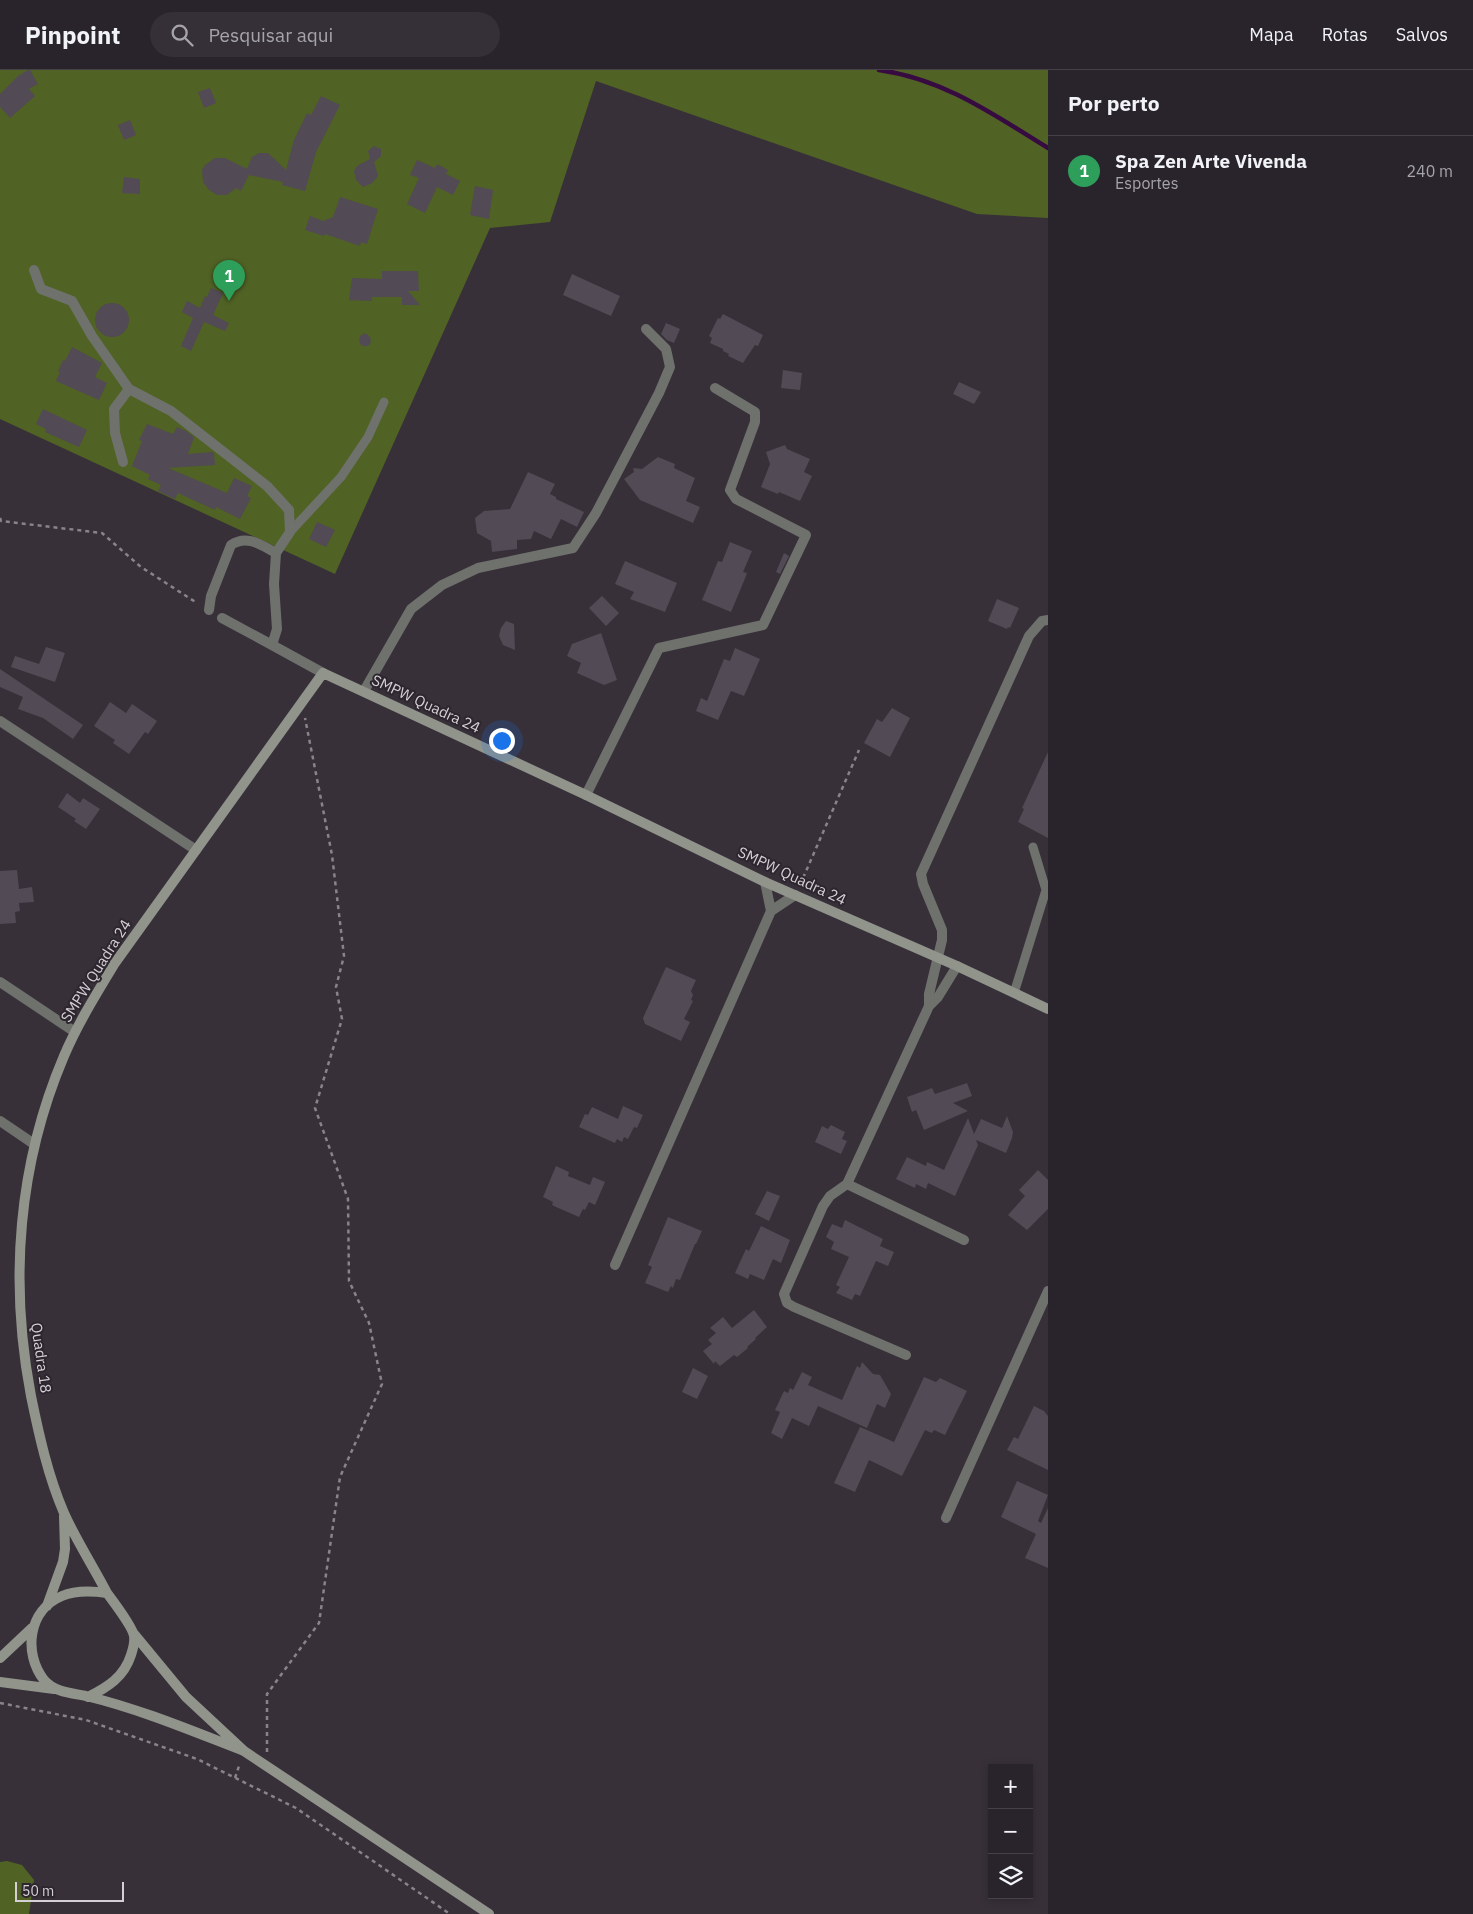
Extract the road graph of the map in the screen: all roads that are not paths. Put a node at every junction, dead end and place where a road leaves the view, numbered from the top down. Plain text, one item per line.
1 (34, 270) dead end
2 (646, 329) dead end
3 (715, 388) dead end
4 (129, 389) junction
5 (384, 402) dead end
6 (123, 462) dead end
7 (290, 532) junction
8 (276, 553) junction
9 (209, 610) road end
10 (222, 618) dead end
11 (1048, 620) edge
12 (272, 645) junction
13 (323, 672) junction
14 (364, 691) junction
15 (0, 721) edge
16 (586, 795) junction
17 (1033, 847) dead end
18 (196, 850) junction
19 (765, 882) junction
20 (795, 895) junction
21 (771, 911) junction
22 (937, 957) junction
23 (957, 966) junction
24 (0, 982) edge
25 (1014, 993) junction
26 (929, 1006) junction
27 (1048, 1009) edge
28 (75, 1032) junction
29 (0, 1121) edge
30 (34, 1144) junction
31 (846, 1184) junction
32 (964, 1240) dead end
33 (615, 1265) dead end
34 (1048, 1291) edge
35 (906, 1354) dead end
36 (64, 1512) junction
37 (946, 1518) dead end
38 (107, 1593) junction
39 (46, 1606) junction
40 (32, 1628) junction
41 (134, 1634) junction
42 (0, 1658) edge
43 (0, 1682) edge
44 (54, 1689) junction
45 (88, 1697) junction
46 (244, 1751) junction
47 (489, 1914) edge

1 - 4 street
2 - 14 street
3 - 16 street
4 - 6 street
4 - 7 street
5 - 7 lane
7 - 8 street
8 - 9 street
8 - 12 street
10 - 12 street
11 - 22 street
12 - 13 street
13 - 14 street, SMPW Quadra 24
13 - 18 street, SMPW Quadra 24
14 - 16 street, SMPW Quadra 24
15 - 18 street
16 - 19 street, SMPW Quadra 24
17 - 25 lane
18 - 28 street, SMPW Quadra 24
19 - 20 street, SMPW Quadra 24
19 - 21 street
20 - 21 street
20 - 22 street, SMPW Quadra 24
21 - 33 street
22 - 23 street, SMPW Quadra 24
22 - 26 street
23 - 25 street, SMPW Quadra 24
23 - 26 street
24 - 28 street
25 - 27 street, SMPW Quadra 24
26 - 31 street
28 - 30 street, SMPW Quadra 24
29 - 30 street
30 - 36 street, Quadra 18
31 - 32 street
31 - 35 street
34 - 37 street
36 - 38 street
36 - 39 street
38 - 39 street
38 - 41 street
39 - 40 street
40 - 42 street
40 - 44 street
41 - 45 street
41 - 46 street
43 - 44 street
44 - 45 street
45 - 46 street
46 - 47 street

